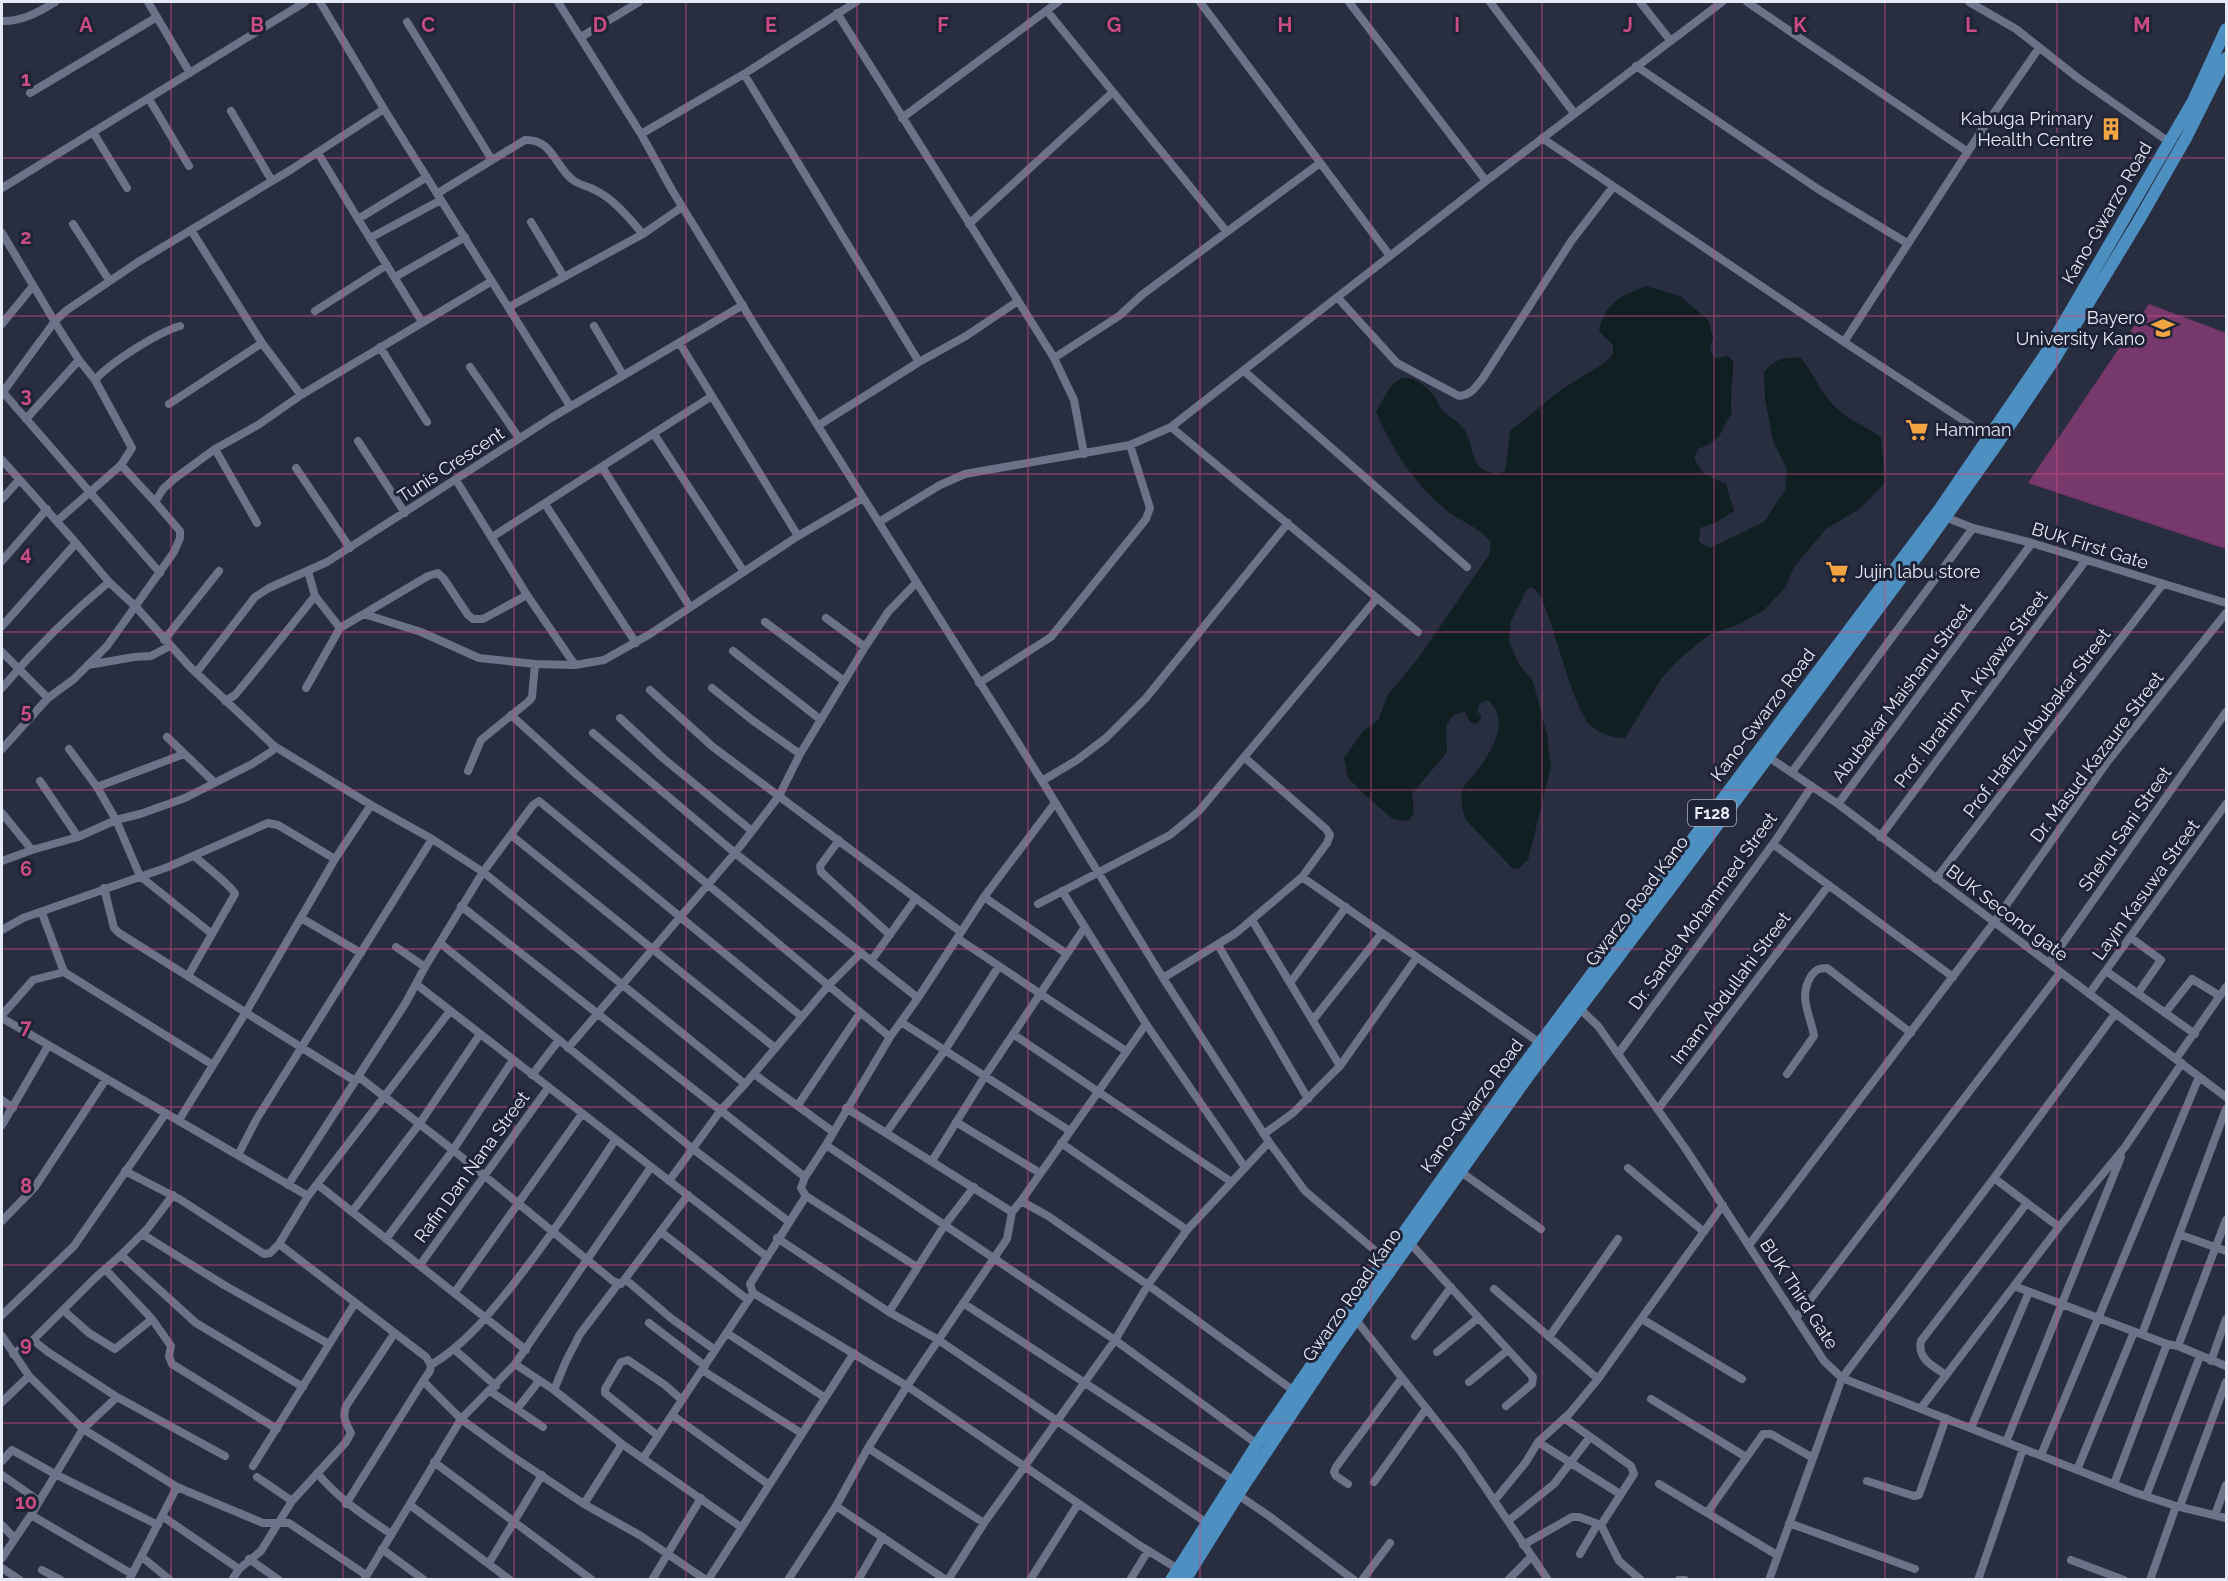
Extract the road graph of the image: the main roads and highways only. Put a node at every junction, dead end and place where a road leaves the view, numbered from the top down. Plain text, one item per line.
1 (2226, 29) edge
2 (2226, 58) edge
3 (2026, 393) junction
4 (1487, 1124) junction
5 (1178, 1576) edge

1 - 3 main road, Kano-Gwarzo Road / F128
2 - 3 main road, Gwarzo Road Kano / F128
3 - 4 main road, Kano-Gwarzo Road / F128
3 - 4 main road, Gwarzo Road Kano / F128
4 - 5 main road, Gwarzo Road Kano / F128
4 - 5 main road, Kano-Gwarzo Road / F128

